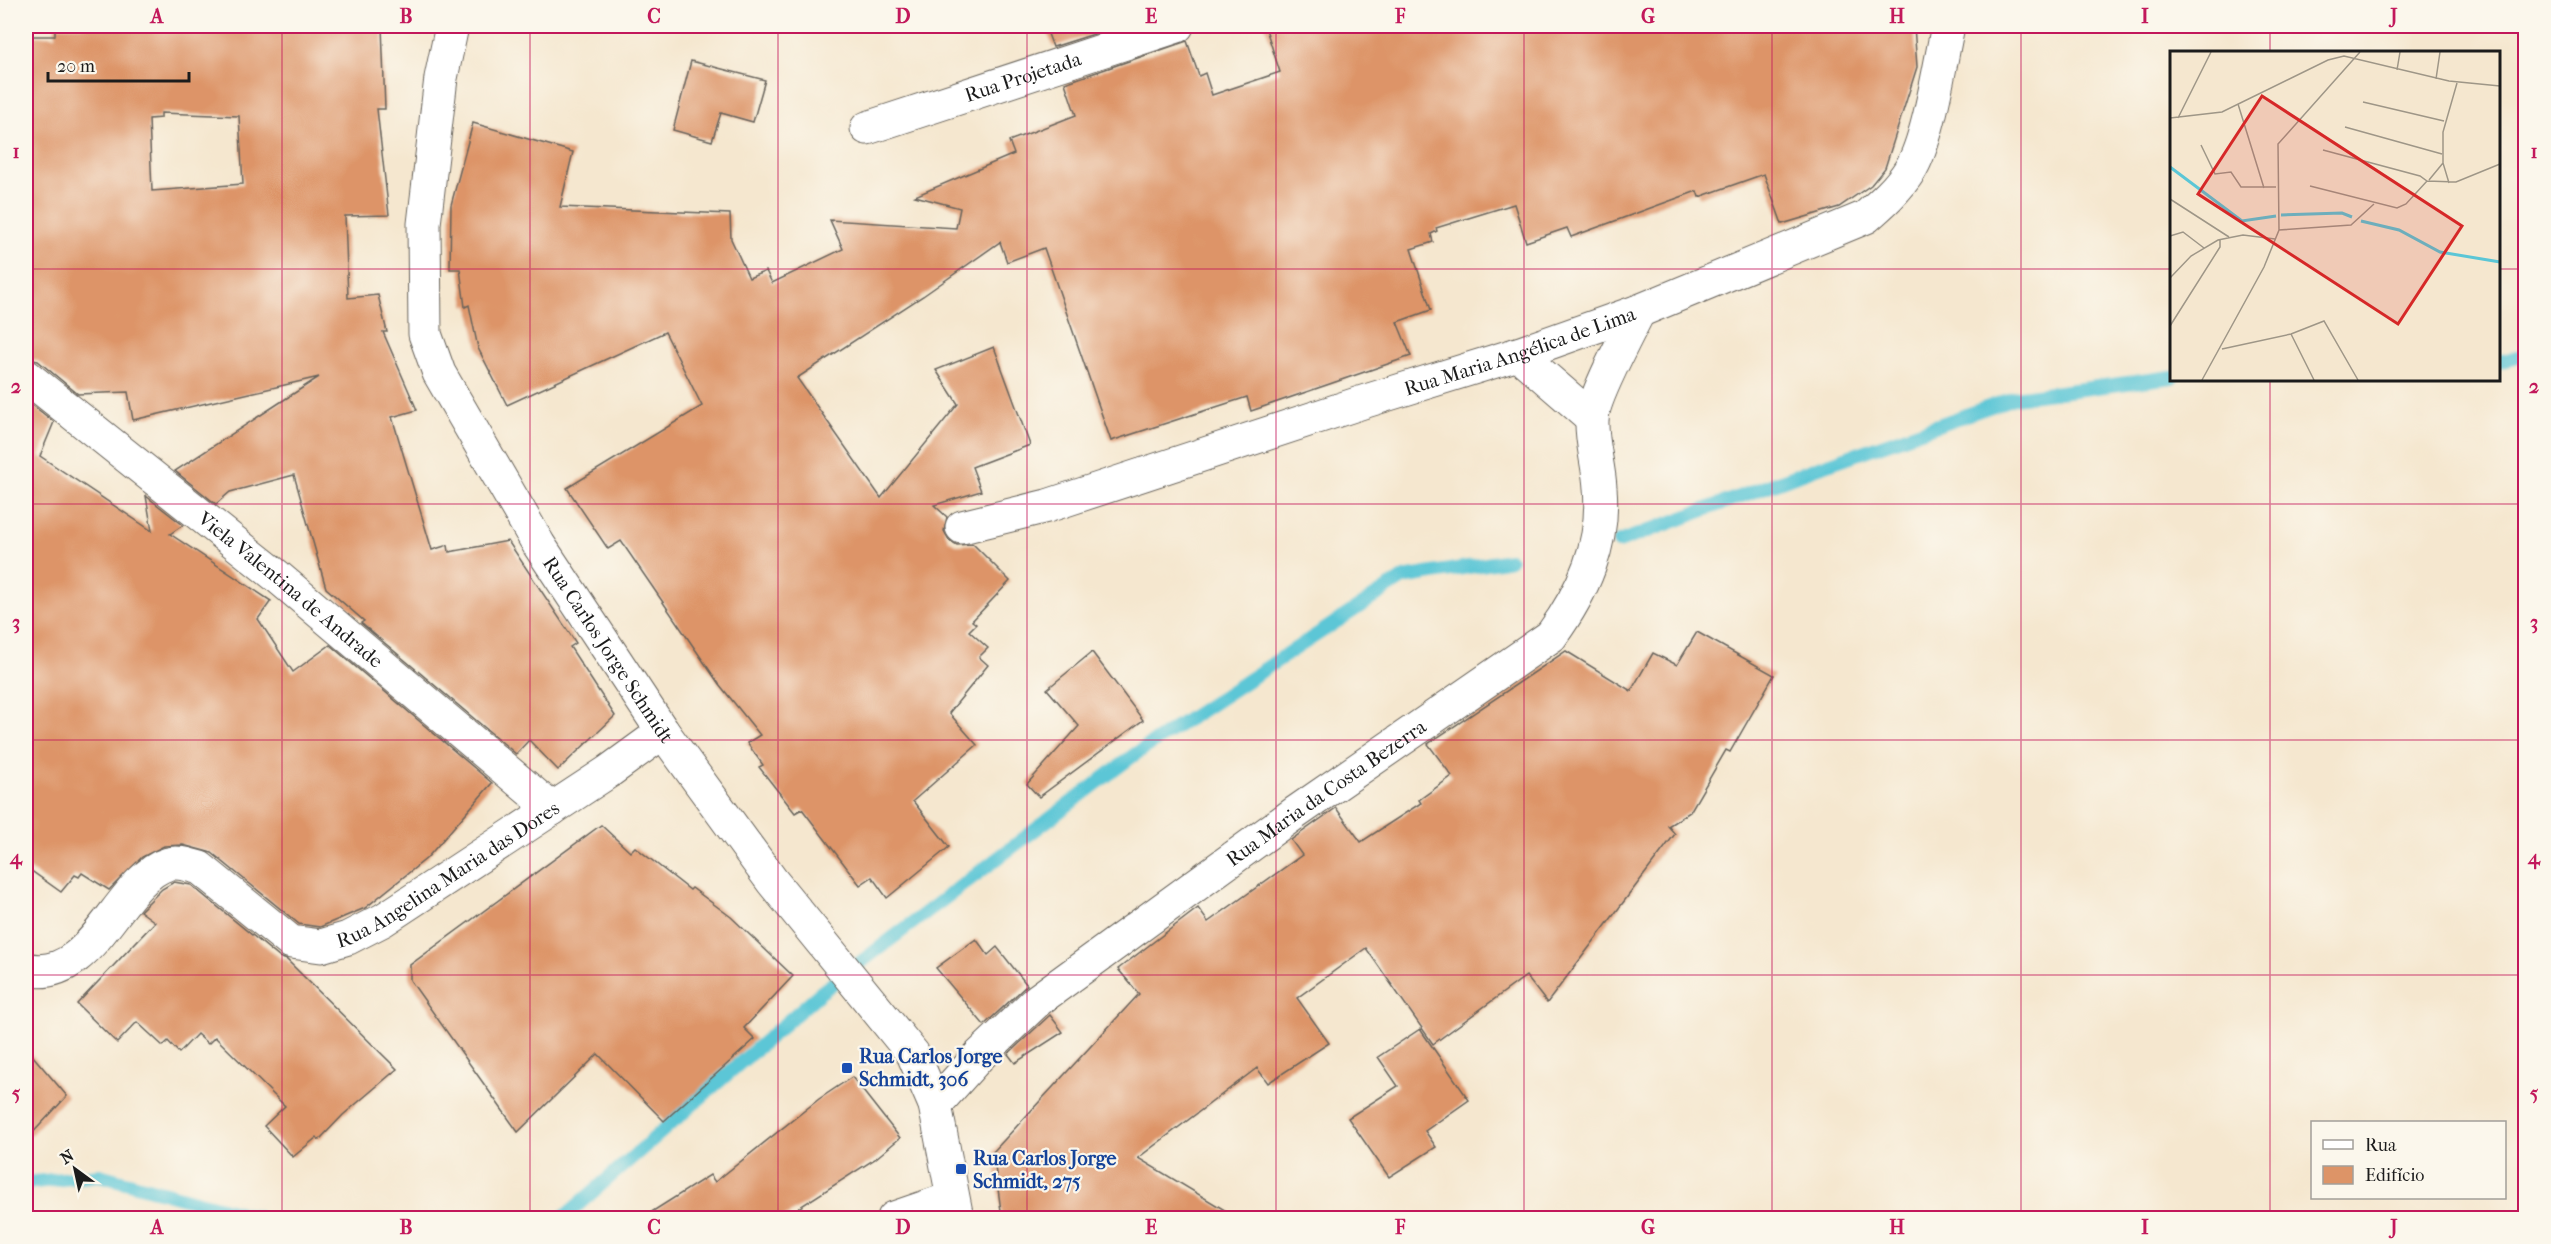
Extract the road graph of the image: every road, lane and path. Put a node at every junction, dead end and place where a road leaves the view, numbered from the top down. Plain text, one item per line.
1 (452, 26) edge
2 (1177, 26) edge
3 (1948, 26) edge
4 (867, 128) dead end
5 (1639, 311) junction
6 (1518, 354) junction
7 (26, 376) edge
8 (1592, 418) junction
9 (962, 527) dead end
10 (663, 732) junction
11 (552, 810) junction
12 (26, 969) edge
13 (935, 1105) junction
14 (954, 1208) edge
15 (894, 1218) edge

1 - 10 street, Rua Carlos Jorge Schmidt
2 - 4 street, Rua Projetada
3 - 5 street, Rua Maria Angélica de Lima
5 - 6 street, Rua Maria Angélica de Lima
5 - 8 street, Rua Maria da Costa Bezerra
6 - 8 street
6 - 9 street, Rua Maria Angélica de Lima
7 - 11 street, Viela Valentina de Andrade
8 - 13 street, Rua Maria da Costa Bezerra
10 - 11 street, Rua Angelina Maria das Dores
10 - 13 street, Rua Carlos Jorge Schmidt
11 - 12 street, Rua Angelina Maria das Dores
13 - 14 street, Rua Carlos Jorge Schmidt
14 - 15 street

